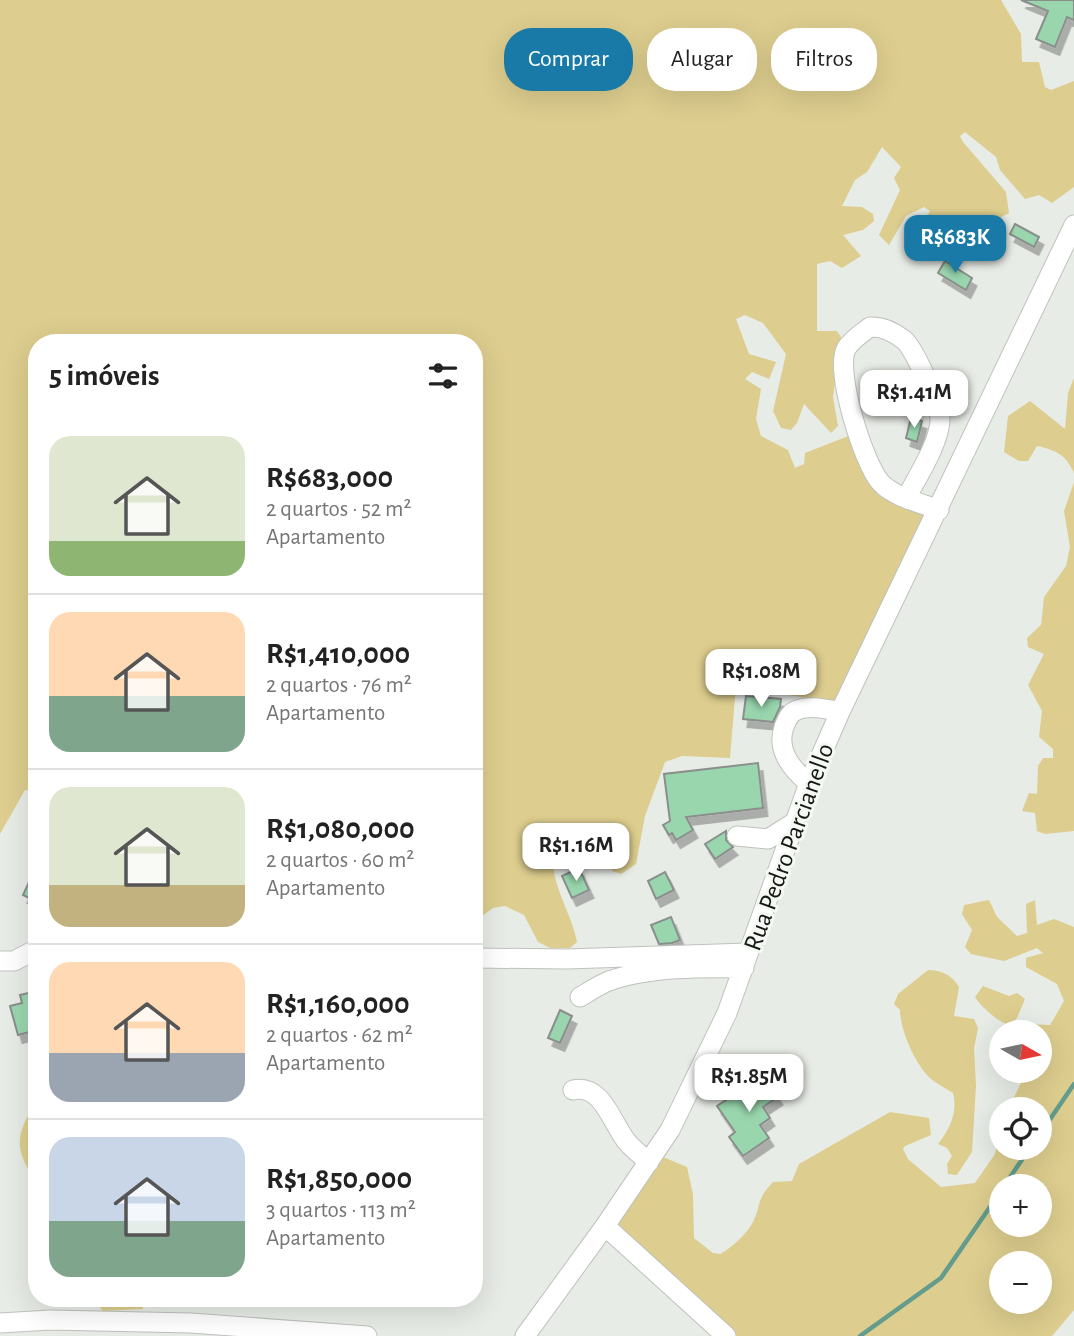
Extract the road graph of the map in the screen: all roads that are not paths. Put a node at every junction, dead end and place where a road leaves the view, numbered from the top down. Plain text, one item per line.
1 (1074, 225) edge
2 (906, 498) junction
3 (939, 510) junction
4 (841, 712) junction
5 (809, 783) junction
6 (795, 822) junction
7 (737, 836) dead end
8 (28, 954) edge
9 (483, 958) edge
10 (0, 961) edge
11 (746, 961) junction
12 (580, 997) dead end
13 (573, 1090) dead end
14 (649, 1162) junction
15 (604, 1226) junction
16 (0, 1322) edge
17 (367, 1336) edge
18 (525, 1336) edge
19 (726, 1336) edge

1 - 3 street, Rua Pedro Parcianello
2 - 2 street
2 - 3 street
3 - 4 street, Rua Pedro Parcianello
4 - 5 street, Rua Pedro Parcianello
4 - 5 street
5 - 6 street, Rua Pedro Parcianello
6 - 7 street
6 - 11 street, Rua Pedro Parcianello
8 - 10 street
9 - 11 street
11 - 12 street
11 - 14 street, Rua Pedro Parcianello
13 - 14 street
14 - 15 street, Rua Pedro Parcianello
15 - 18 street, Rua Pedro Parcianello
15 - 19 street
16 - 17 street

